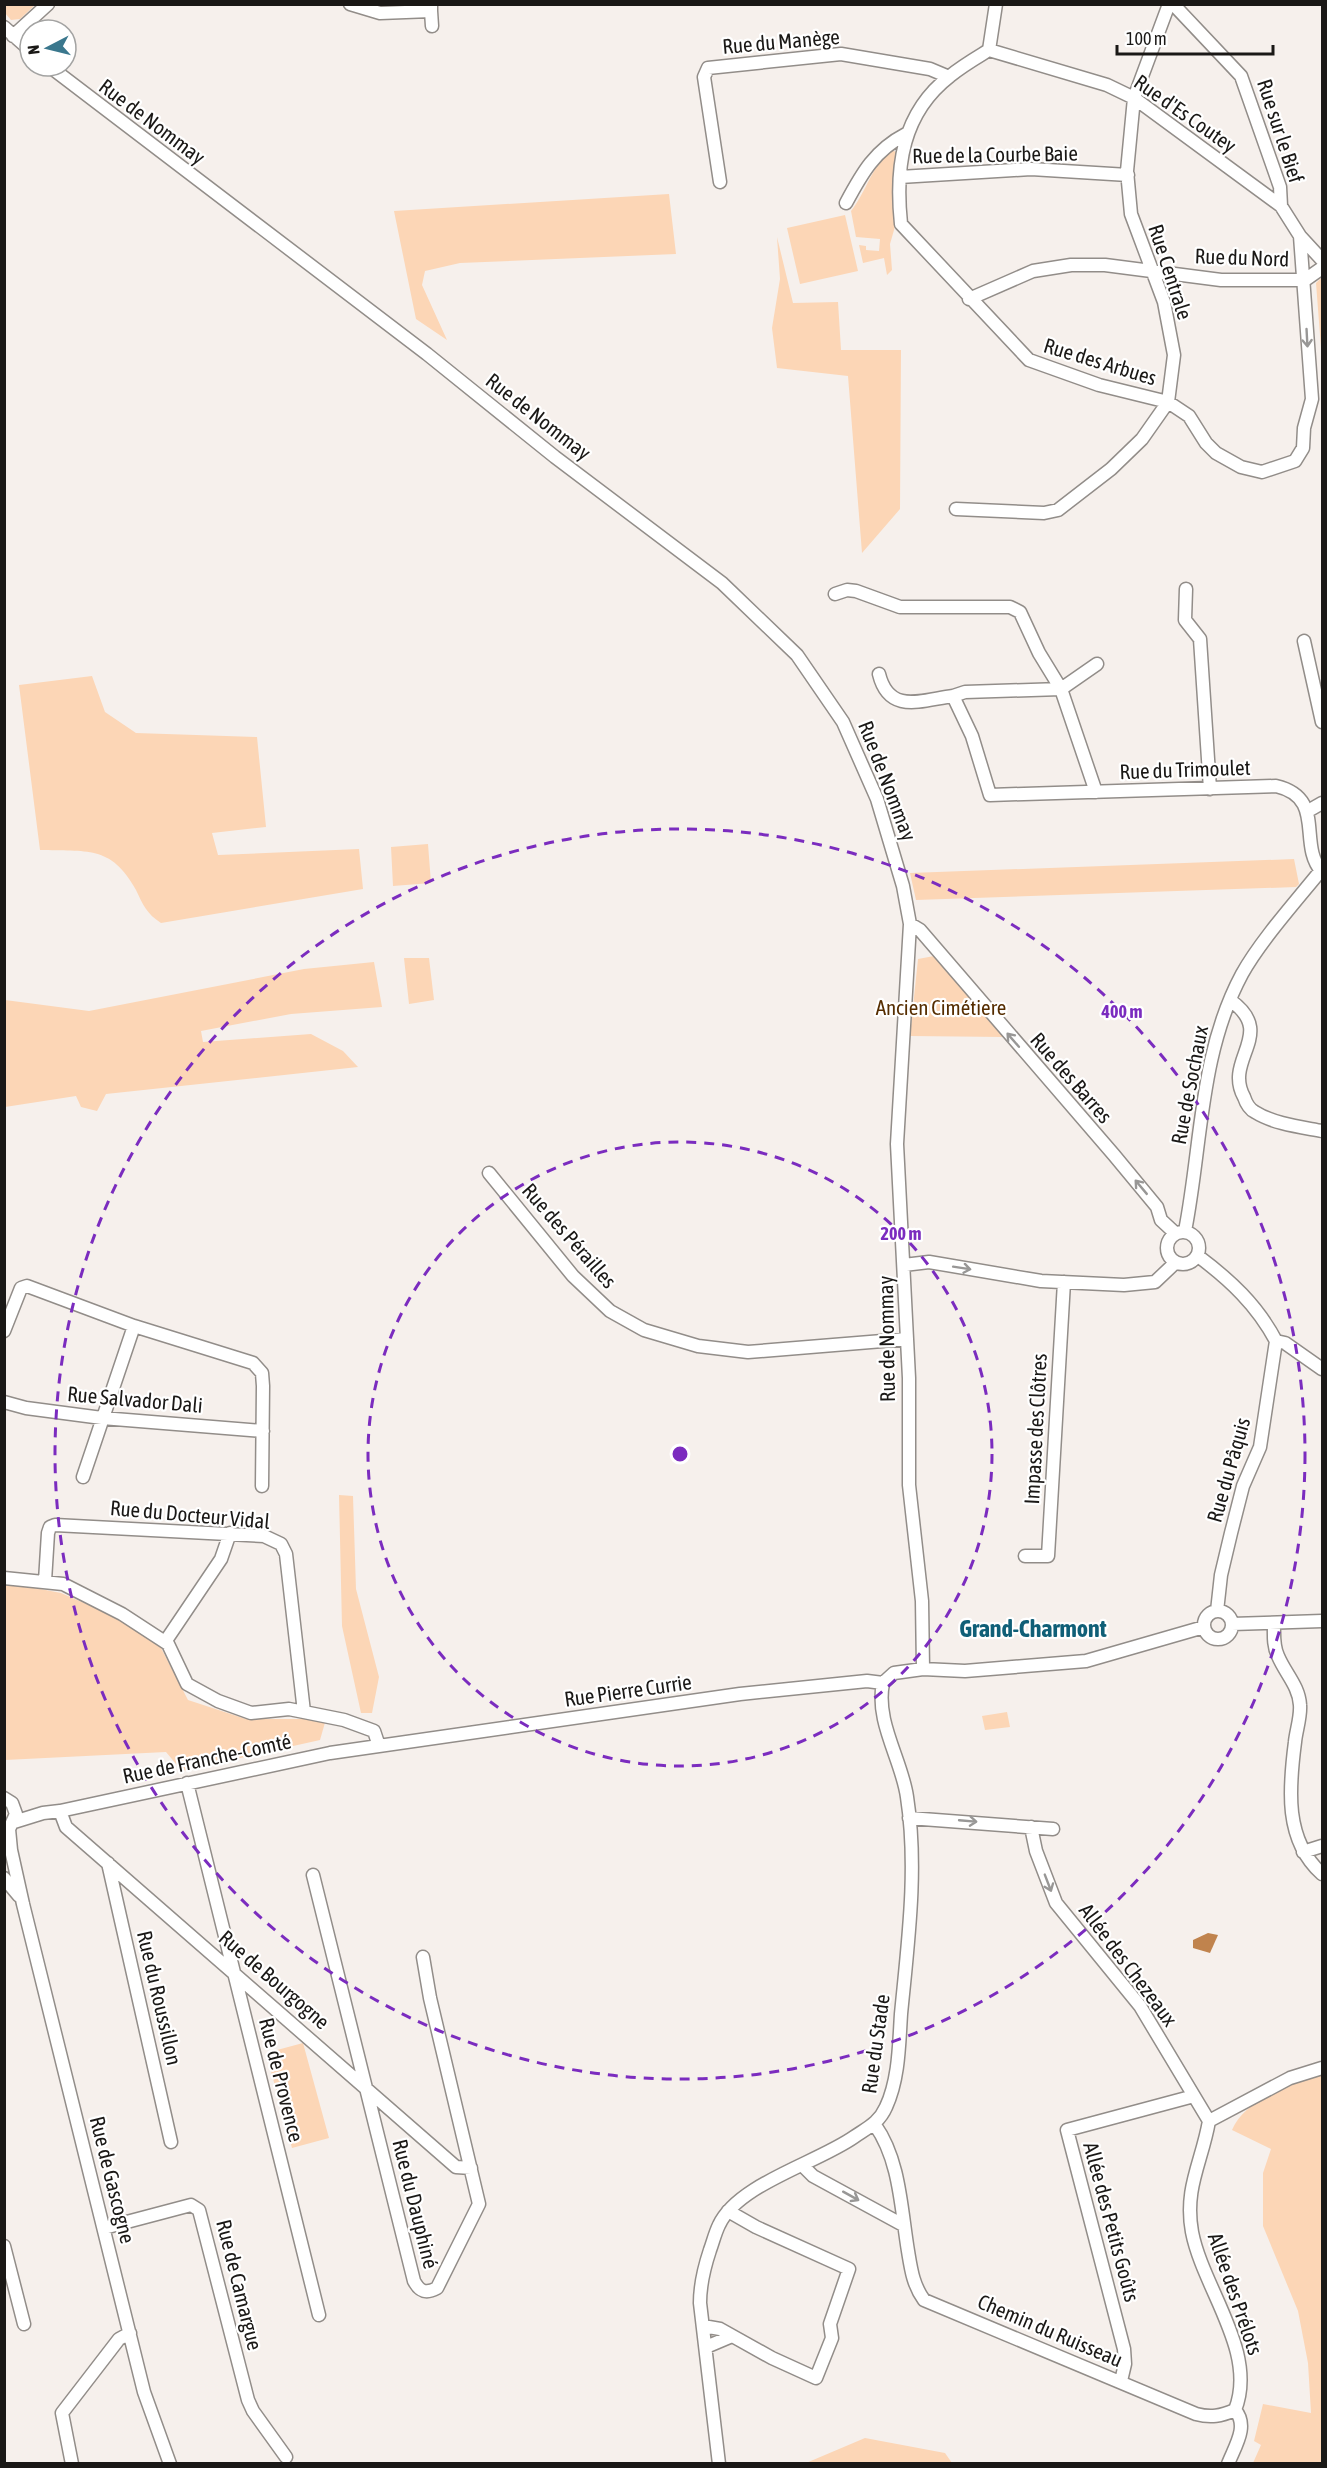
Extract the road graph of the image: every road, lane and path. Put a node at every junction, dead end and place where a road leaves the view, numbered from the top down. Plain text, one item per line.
1 (48, 4) edge
2 (350, 4) edge
3 (996, 4) edge
4 (1171, 4) edge
5 (431, 8) edge
6 (432, 26) dead end
7 (9, 31) edge
8 (989, 50) junction
9 (949, 77) junction
10 (64, 78) edge
11 (1134, 98) junction
12 (906, 134) junction
13 (1128, 176) junction
14 (900, 177) junction
15 (720, 182) dead end
16 (846, 203) dead end
17 (1281, 206) junction
18 (1300, 236) junction
19 (1323, 260) edge
20 (1323, 268) edge
21 (1152, 270) junction
22 (1305, 280) junction
23 (969, 299) junction
24 (1317, 400) edge
25 (1168, 402) junction
26 (956, 509) dead end
27 (1186, 589) dead end
28 (835, 594) dead end
29 (1304, 641) dead end
30 (1096, 664) dead end
31 (879, 674) dead end
32 (1061, 689) junction
33 (953, 696) junction
34 (1323, 722) edge
35 (1210, 789) junction
36 (1096, 792) junction
37 (1323, 804) edge
38 (1308, 811) junction
39 (1322, 871) edge
40 (910, 924) junction
41 (1230, 1000) junction
42 (1323, 1131) edge
43 (489, 1173) dead end
44 (1180, 1232) junction
45 (1198, 1256) junction
46 (1175, 1263) junction
47 (904, 1264) junction
48 (1064, 1282) junction
49 (134, 1326) junction
50 (4, 1331) edge
51 (906, 1339) junction
52 (1276, 1341) junction
53 (1323, 1369) edge
54 (4, 1402) edge
55 (102, 1418) junction
56 (263, 1431) junction
57 (83, 1477) dead end
58 (262, 1486) dead end
59 (230, 1533) junction
60 (1025, 1556) dead end
61 (4, 1578) edge
62 (45, 1581) junction
63 (1217, 1611) junction
64 (1323, 1621) edge
65 (1232, 1624) junction
66 (1274, 1624) junction
67 (1204, 1627) junction
68 (165, 1642) junction
69 (922, 1669) junction
70 (883, 1683) junction
71 (304, 1712) junction
72 (379, 1746) junction
73 (187, 1783) junction
74 (4, 1798) edge
75 (15, 1807) junction
76 (60, 1811) junction
77 (43, 1812) junction
78 (909, 1818) junction
79 (9, 1827) edge
80 (1031, 1827) junction
81 (1053, 1829) dead end
82 (1323, 1846) edge
83 (1304, 1852) junction
84 (13, 1857) junction
85 (108, 1863) junction
86 (4, 1872) edge
87 (1323, 1874) edge
88 (312, 1875) dead end
89 (4, 1878) edge
90 (23, 1904) junction
91 (423, 1957) dead end
92 (233, 1970) junction
93 (1323, 2068) edge
94 (365, 2086) junction
95 (1194, 2096) junction
96 (1209, 2121) junction
97 (875, 2125) junction
98 (171, 2142) dead end
99 (802, 2165) junction
100 (471, 2168) junction
101 (728, 2211) junction
102 (903, 2225) junction
103 (104, 2228) junction
104 (4, 2246) edge
105 (319, 2315) dead end
106 (24, 2325) dead end
107 (703, 2326) junction
108 (130, 2332) junction
109 (732, 2336) junction
110 (706, 2347) junction
111 (1121, 2381) junction
112 (1235, 2410) junction
113 (286, 2457) dead end
114 (72, 2463) edge
115 (170, 2463) edge
116 (719, 2463) edge
117 (1227, 2463) edge

1 - 7 street
2 - 5 street
3 - 8 street
4 - 11 street, Rue Centrale
4 - 17 street, Rue sur le Bief
5 - 6 street
8 - 9 street
8 - 11 street, Rue d'Es Coutey
9 - 12 street, Rue des Arbues
9 - 15 street, Rue du Manège
10 - 40 street, Rue de Nommay
11 - 13 street, Rue Centrale
11 - 17 street, Rue d'Es Coutey
12 - 14 street, Rue des Arbues
12 - 16 street
13 - 14 street, Rue de la Courbe Baie
13 - 21 street, Rue Centrale
14 - 23 street, Rue des Arbues
17 - 18 street, Rue sur le Bief
18 - 19 street
18 - 22 street, Rue sur le Bief
20 - 22 street
21 - 22 street, Rue du Nord
21 - 23 street, Rue du Nord
21 - 25 street, Rue Centrale
22 -> 24 street, Rue sur le Bief
23 - 25 street, Rue des Arbues
24 - 25 street, Rue des Arbues
25 - 26 street, Rue Centrale
27 - 35 street
28 - 32 street
29 - 34 street
30 - 32 street
31 - 33 street
32 - 33 street
32 - 36 street
33 - 36 street, Rue du Trimoulet
35 - 36 street, Rue du Trimoulet
35 - 38 street, Rue du Trimoulet
37 - 38 street
38 - 39 street
39 - 41 street, Rue de Sochaux
44 -> 40 street, Rue des Barres
40 - 47 street, Rue de Nommay
41 - 42 street
41 - 44 street, Rue de Sochaux
43 - 51 street, Rue des Pérailles
44 - 45 street
44 - 46 street
45 - 46 street
45 - 52 street
46 - 48 street
47 -> 48 street
47 - 51 street, Rue de Nommay
48 - 60 street, Impasse des Clôtres
49 - 50 street
49 - 55 street
49 - 56 street
51 - 69 street, Rue de Nommay
52 - 53 street
52 - 63 street, Rue du Pâquis
54 - 55 street, Rue Salvador Dali
55 - 56 street, Rue Salvador Dali
55 - 57 street
56 - 58 street
59 - 62 street, Rue du Docteur Vidal
59 - 68 street
59 - 71 street, Rue du Docteur Vidal
61 - 62 street
62 - 68 street
63 - 65 street
63 - 67 street
64 - 66 street
65 - 66 street
65 - 67 street
66 - 83 street
67 - 69 street
68 - 71 street
69 - 70 street
70 - 72 street, Rue Pierre Currie
70 - 78 street, Rue du Stade
71 - 72 street
72 - 73 street, Rue de Franche-Comté
73 - 76 street, Rue de Franche-Comté
73 - 92 street, Rue de Provence
74 - 75 street
75 - 77 street, Rue de Franche-Comté
75 - 79 street, Rue de Gascogne
76 - 77 street, Rue de Franche-Comté
76 - 85 street, Rue de Bourgogne
77 - 79 street, Rue de Franche-Comté
78 -> 80 street
78 - 97 street, Rue du Stade
79 - 84 street, Rue de Gascogne
80 - 81 street
80 -> 95 street, Allée des Chezeaux
82 - 83 street
83 - 87 street
84 - 86 street
84 - 90 street, Rue de Gascogne
85 - 92 street, Rue de Bourgogne
85 - 98 street, Rue du Roussillon
88 - 94 street
89 - 90 street, Rue de Gascogne
90 - 103 street, Rue de Gascogne
91 - 100 street
92 - 94 street, Rue de Bourgogne
92 - 105 street, Rue de Provence
93 - 96 street
94 - 100 street, Rue de Bourgogne
94 - 100 street, Rue du Dauphiné
95 - 96 street, Allée des Chezeaux
95 - 111 street, Allée des Petits Goûts
96 - 112 street, Allée des Prélots
97 - 99 street, Rue du Stade
97 - 102 street, Chemin du Ruisseau
99 - 101 street, Rue du Stade
99 -> 102 street
101 - 107 street, Rue du Stade
101 - 109 street
102 - 111 street, Chemin du Ruisseau
103 - 108 street, Rue de Gascogne
103 - 113 street, Rue de Camargue
104 - 106 street
107 - 109 street
107 - 110 street, Rue du Stade
108 - 114 street
108 - 115 street, Rue de Gascogne
109 - 110 street
110 - 116 street, Rue du Stade
111 - 112 street, Chemin du Ruisseau
112 - 117 street, Allée des Prélots

